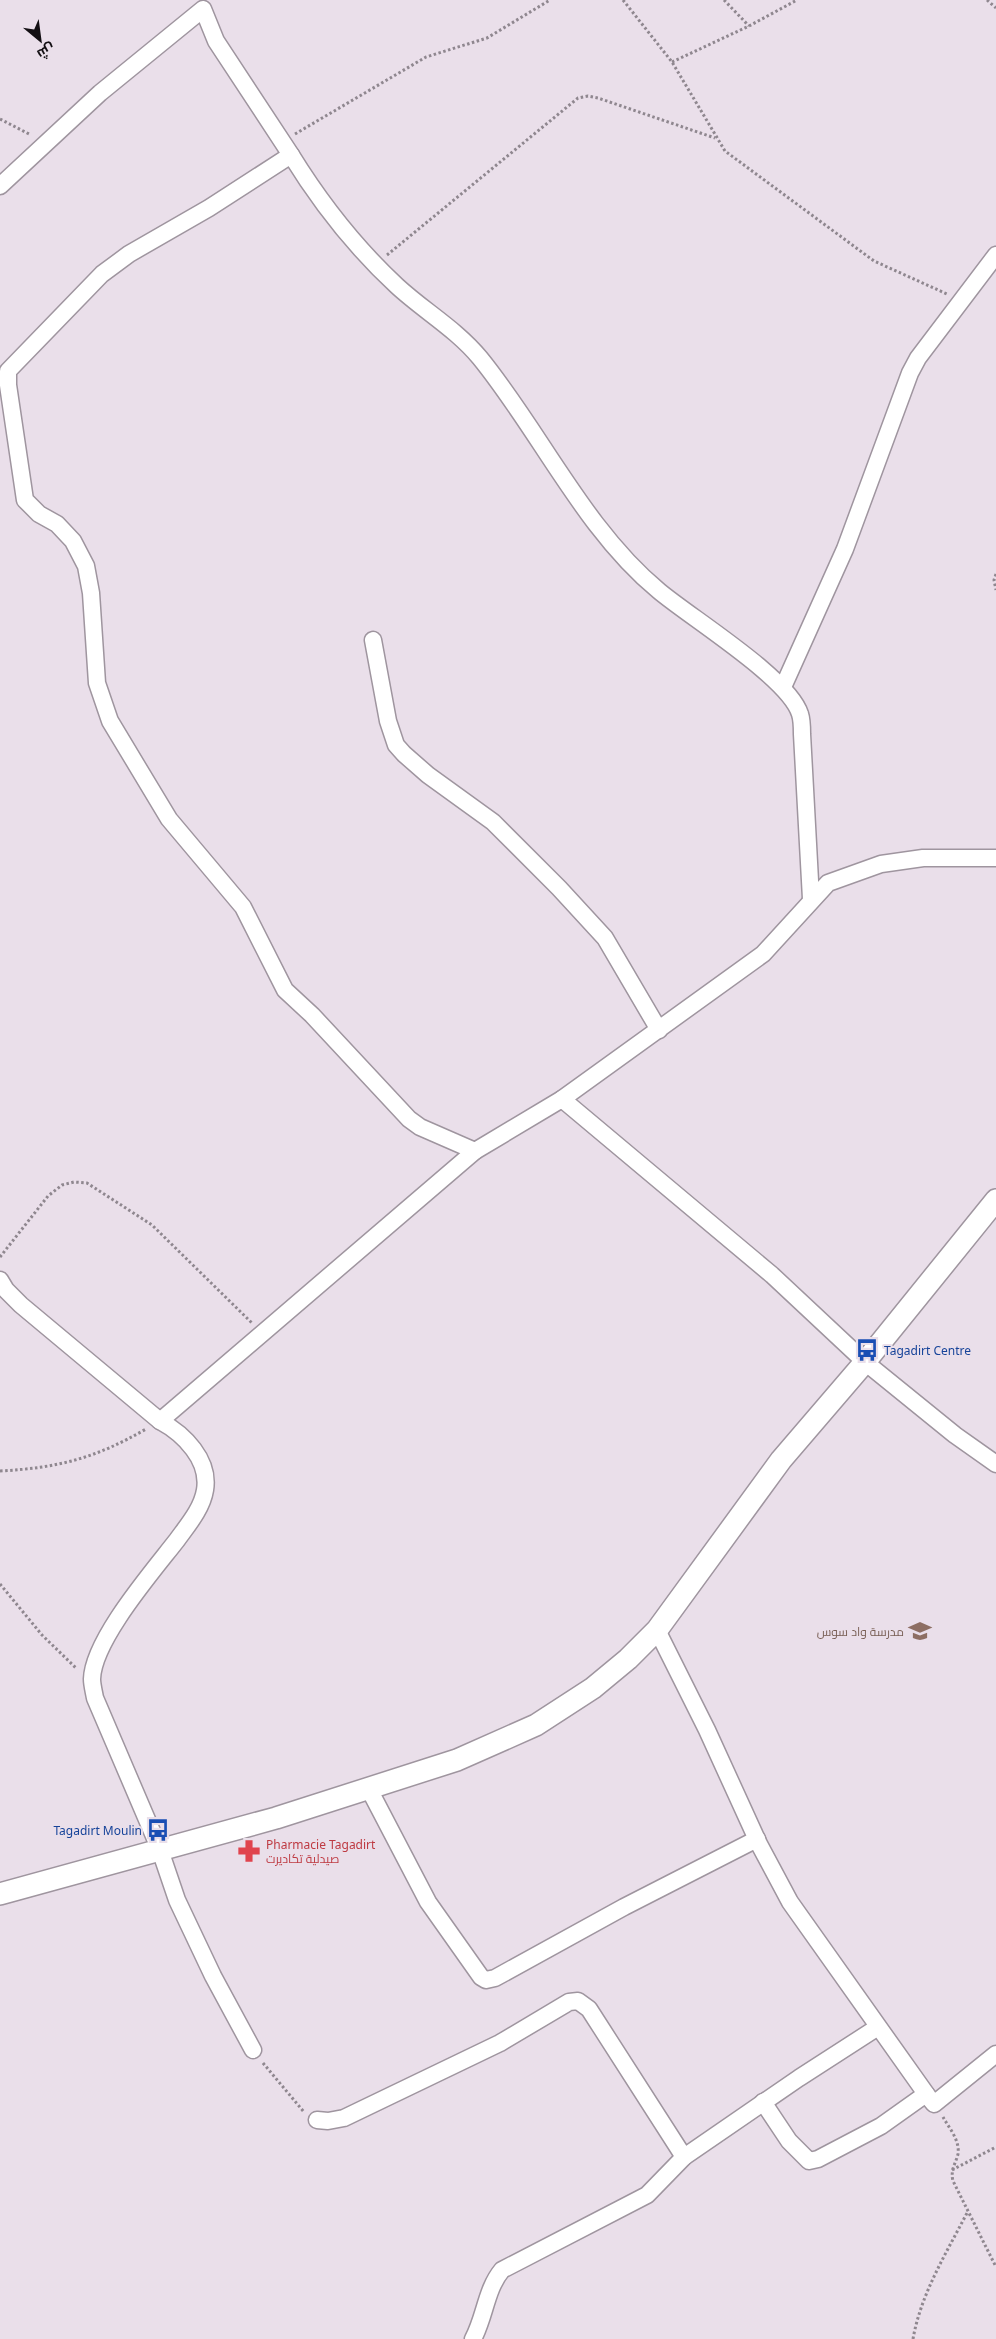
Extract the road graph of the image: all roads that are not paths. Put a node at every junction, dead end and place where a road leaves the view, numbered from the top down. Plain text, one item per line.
1 (287, 148) junction
2 (0, 186) edge
3 (996, 255) edge
4 (373, 640) dead end
5 (783, 687) junction
6 (996, 858) edge
7 (812, 899) junction
8 (659, 1030) junction
9 (562, 1099) junction
10 (475, 1151) junction
11 (996, 1200) edge
12 (0, 1280) edge
13 (865, 1362) junction
14 (160, 1421) junction
15 (996, 1464) edge
16 (657, 1630) junction
17 (369, 1789) junction
18 (757, 1839) junction
19 (160, 1850) junction
20 (0, 1894) edge
21 (878, 2027) junction
22 (253, 2050) road end
23 (996, 2054) edge
24 (930, 2099) junction
25 (763, 2102) junction
26 (317, 2120) road end
27 (684, 2157) junction
28 (473, 2339) edge

1 - 2 street
1 - 5 street
1 - 10 street
3 - 5 street
4 - 8 street
5 - 7 street
6 - 7 street
7 - 8 street
8 - 9 street
9 - 10 street
9 - 13 street
10 - 14 street
11 - 13 street
12 - 14 street
13 - 15 street
13 - 16 street
14 - 19 street
16 - 17 street
16 - 18 street
17 - 18 street
17 - 19 street
18 - 21 street
19 - 20 street
19 - 22 street
21 - 24 street
21 - 25 street
23 - 24 street
24 - 25 street
25 - 27 street
26 - 27 street
27 - 28 street

